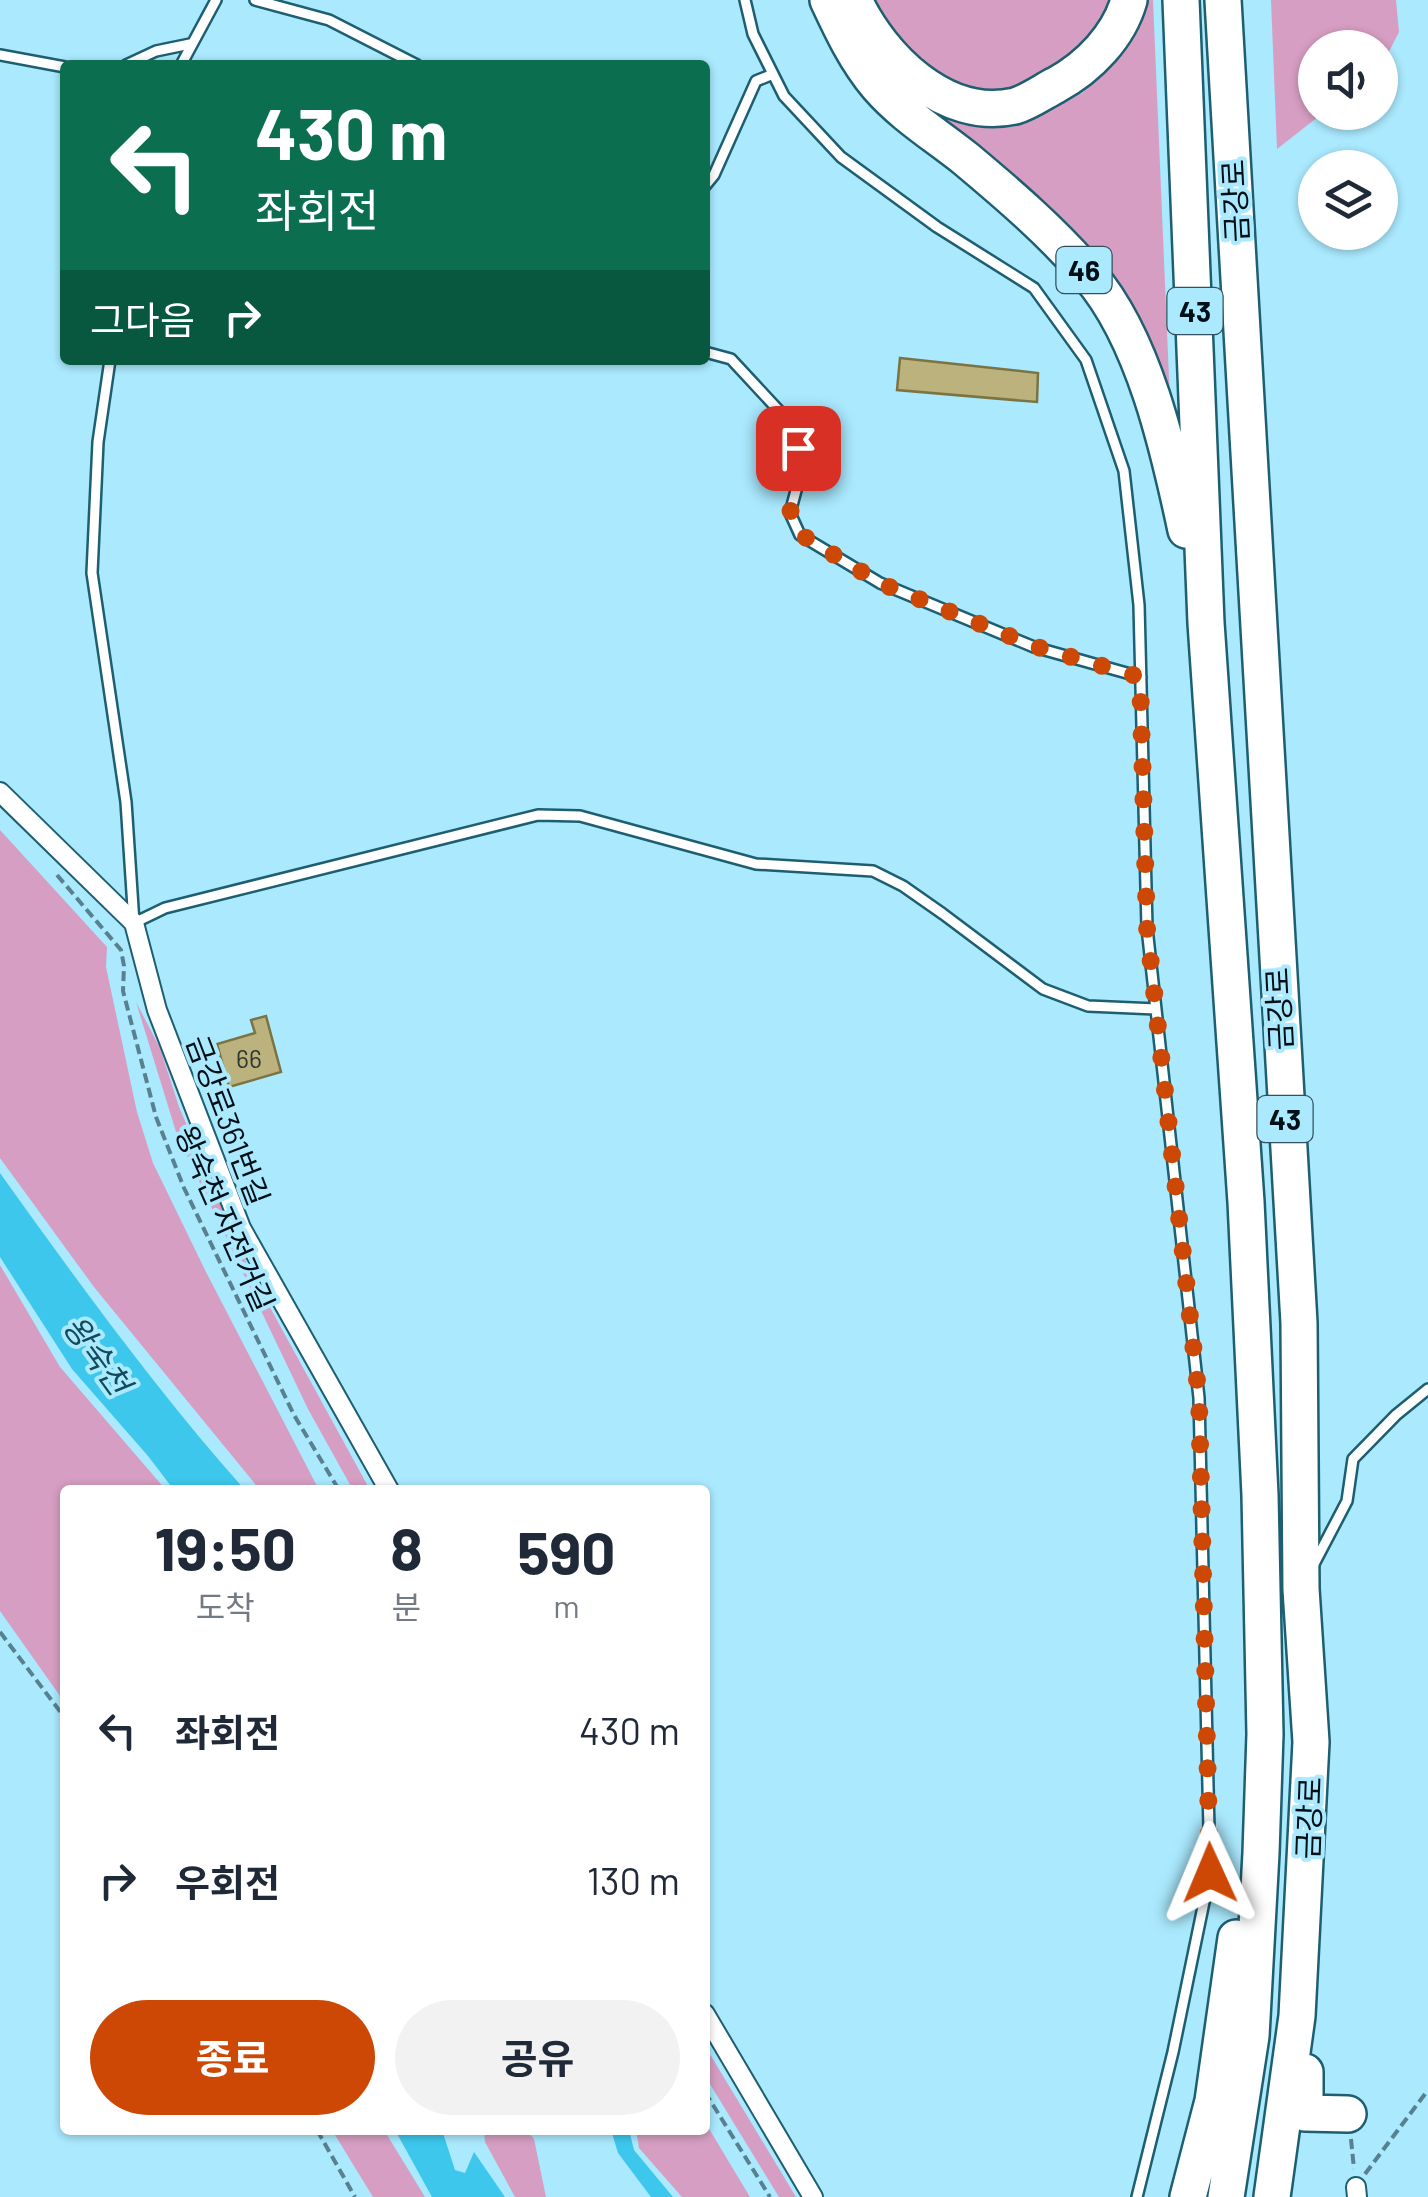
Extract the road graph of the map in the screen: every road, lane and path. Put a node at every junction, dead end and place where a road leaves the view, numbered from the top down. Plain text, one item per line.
1 (216, 0) edge
2 (255, 0) edge
3 (745, 0) edge
4 (828, 0) edge
5 (854, 0) edge
6 (1129, 0) edge
7 (1181, 0) edge
8 (1226, 0) edge
9 (190, 44) junction
10 (0, 56) edge
11 (138, 60) edge
12 (183, 60) edge
13 (407, 60) edge
14 (60, 65) edge
15 (773, 74) junction
16 (710, 180) edge
17 (710, 353) edge
18 (109, 365) edge
19 (1206, 623) junction
20 (1140, 677) junction
21 (0, 792) edge
22 (48, 865) dead end
23 (134, 923) junction
24 (1156, 1009) junction
25 (1428, 1389) edge
26 (336, 1485) edge
27 (385, 1485) edge
28 (1302, 1589) junction
29 (0, 1632) edge
30 (60, 1711) edge
31 (1265, 1734) junction
32 (1305, 1887) junction
33 (710, 2022) edge
34 (1428, 2090) edge
35 (710, 2100) edge
36 (1348, 2114) joint
37 (320, 2135) edge
38 (1356, 2192) edge
39 (356, 2197) edge
40 (770, 2197) edge
41 (813, 2197) edge
42 (1137, 2197) edge
43 (1188, 2197) edge
44 (1226, 2197) edge
45 (1272, 2197) edge

1 - 9 lane
2 - 13 lane
3 - 15 lane
4 - 19 highway, 46
5 - 6 highway
7 - 19 highway, 금강로 / 43
8 - 28 highway, 금강로 / 43
9 - 11 lane
9 - 12 lane
10 - 14 lane
15 - 16 lane
15 - 20 lane
17 - 20 lane
18 - 23 lane
19 - 31 highway, 금강로 / 43
20 - 24 lane
21 - 23 street
22 - 26 path, 왕숙천 자전거길
23 - 24 lane
23 - 27 street, 금강로361번길
24 - 42 lane
25 - 28 lane
28 - 32 highway, 금강로 / 43
29 - 30 path
31 - 43 highway
31 - 44 highway, 금강로 / 43
32 - 36 highway
32 - 45 highway, 금강로 / 43
33 - 41 street
34 - 38 path
35 - 40 path
36 - 38 path
37 - 39 path

